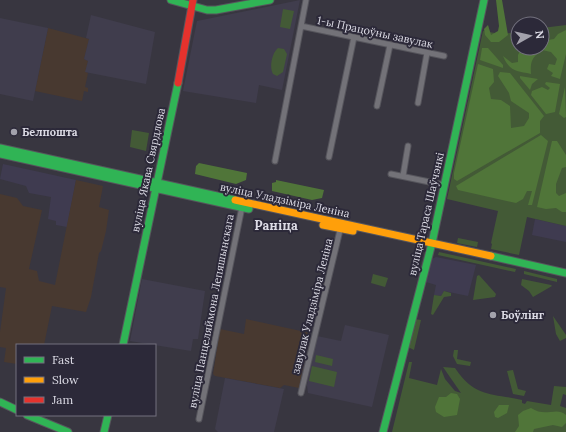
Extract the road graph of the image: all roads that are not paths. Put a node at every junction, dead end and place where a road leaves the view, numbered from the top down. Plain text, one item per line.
1 (171, 0) edge
2 (270, 0) edge
3 (306, 0) edge
4 (484, 0) edge
5 (193, 3) edge
6 (301, 26) junction
7 (354, 37) junction
8 (390, 45) junction
9 (427, 53) junction
10 (444, 56) dead end
11 (418, 103) dead end
12 (377, 106) dead end
13 (408, 146) dead end
14 (0, 151) edge
15 (329, 157) dead end
16 (275, 161) dead end
17 (391, 174) dead end
18 (403, 176) junction
19 (444, 185) junction
20 (156, 186) junction
21 (242, 207) junction
22 (341, 226) junction
23 (431, 245) junction
24 (566, 273) edge
25 (566, 278) edge
26 (123, 344) edge
27 (301, 393) dead end
28 (0, 402) edge
29 (16, 410) edge
30 (29, 416) edge
31 (108, 416) edge
32 (199, 419) dead end
33 (65, 432) edge
34 (104, 432) edge
35 (383, 432) edge

1 - 5 street
2 - 5 street
3 - 6 street
4 - 19 street, вуліца Тараса Шаўчэнкі
5 - 20 street, вуліца Якава Свярдлова
6 - 7 street, 1-ы Працоўны завулак
6 - 16 street
7 - 8 street, 1-ы Працоўны завулак
7 - 15 street
8 - 9 street, 1-ы Працоўны завулак
8 - 12 street
9 - 10 street, 1-ы Працоўны завулак
9 - 11 street
13 - 18 street
14 - 20 street, вуліца Уладзіміра Леніна
17 - 18 street
18 - 19 street
19 - 23 street, вуліца Тараса Шаўчэнкі
20 - 21 street, вуліца Уладзіміра Леніна
20 - 22 street, вуліца Уладзіміра Леніна
20 - 26 street, вуліца Якава Свярдлова
21 - 22 street, вуліца Уладзіміра Леніна
21 - 32 street, вуліца Панцеляймона Лепяшынскага
22 - 23 street, вуліца Уладзіміра Леніна
22 - 27 street, завулак Уладзіміра Леніна
23 - 24 street, вуліца Уладзіміра Леніна
23 - 25 street, вуліца Уладзіміра Леніна
23 - 35 street, вуліца Тараса Шаўчэнкі
28 - 29 street
30 - 33 street
31 - 34 street

